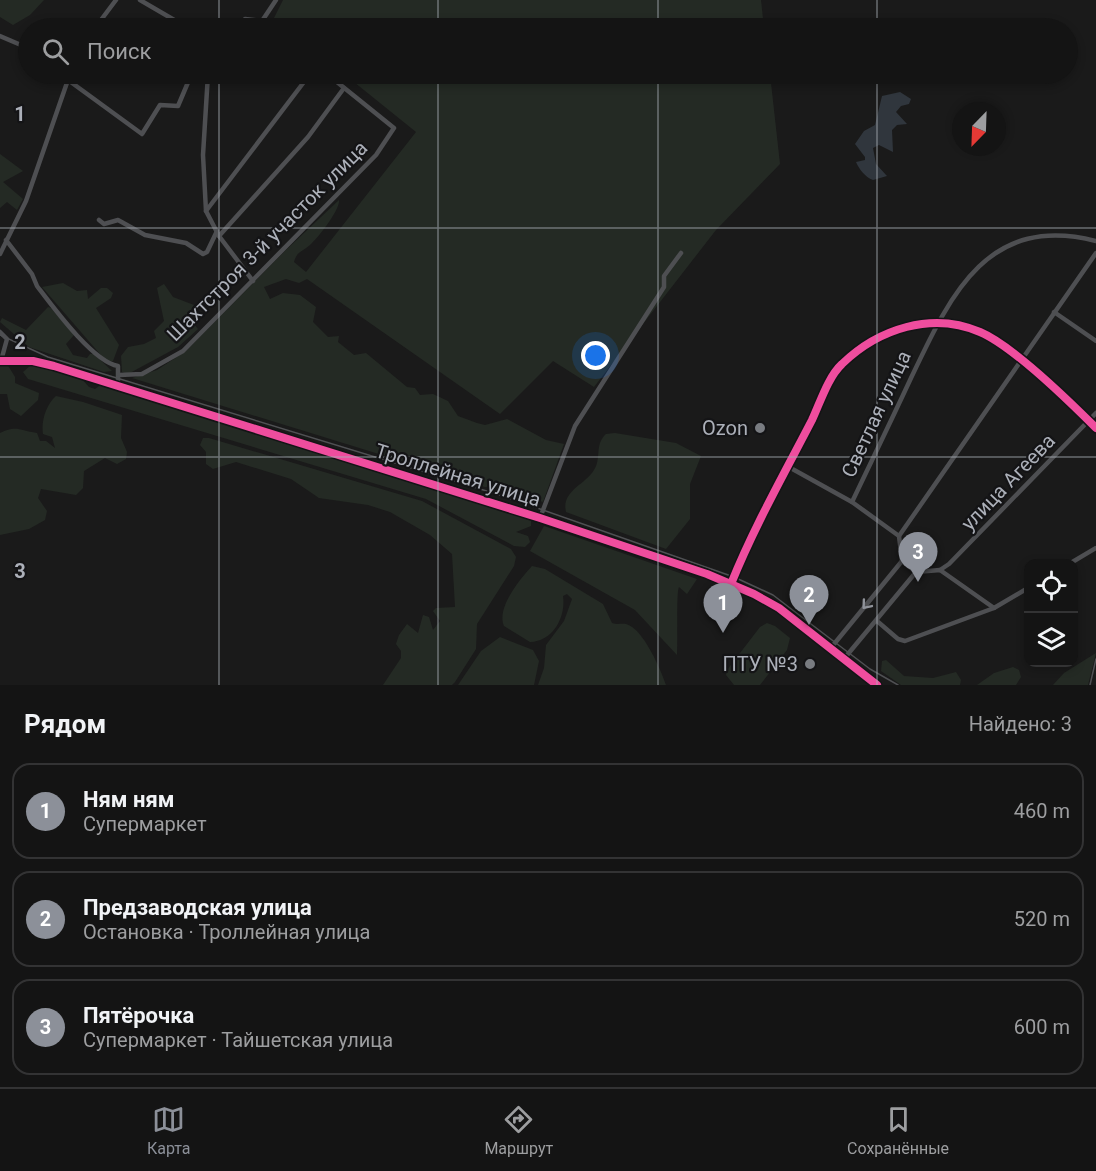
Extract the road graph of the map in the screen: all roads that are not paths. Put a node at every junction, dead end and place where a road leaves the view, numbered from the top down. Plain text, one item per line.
1 (116, 0) edge
2 (140, 0) edge
3 (276, 0) edge
4 (102, 18) edge
5 (171, 18) edge
6 (264, 18) edge
7 (0, 36) edge
8 (18, 44) edge
9 (67, 84) edge
10 (73, 84) edge
11 (187, 84) edge
12 (207, 84) edge
13 (302, 84) edge
14 (339, 84) edge
15 (344, 88) junction
16 (206, 211) junction
17 (99, 220) dead end
18 (218, 233) junction
19 (6, 240) junction
20 (1096, 241) edge
21 (681, 253) dead end
22 (1096, 253) edge
23 (0, 254) edge
24 (253, 281) junction
25 (1054, 312) junction
26 (937, 323) junction
27 (0, 332) edge
28 (1096, 341) edge
29 (1020, 359) junction
30 (1, 361) edge
31 (119, 375) junction
32 (118, 386) junction
33 (1096, 413) edge
34 (1089, 420) junction
35 (1096, 428) edge
36 (787, 466) junction
37 (852, 502) junction
38 (540, 518) junction
39 (898, 536) junction
40 (1096, 548) edge
41 (1077, 559) edge
42 (902, 561) junction
43 (940, 570) junction
44 (916, 572) junction
45 (731, 584) junction
46 (1024, 591) edge
47 (994, 608) junction
48 (877, 621) junction
49 (829, 649) junction
50 (843, 660) junction
51 (877, 685) edge

1 - 4 street
2 - 5 street
3 - 6 street
7 - 8 street
9 - 19 street
10 - 11 street
12 - 16 street
13 - 16 street
14 - 15 street
15 - 18 street
15 - 24 street, Шахтстроя 3-й участок улица
16 - 18 street
17 - 18 street
18 - 24 street
19 - 23 street
19 - 31 street
20 - 26 street, Светлая улица
21 - 38 street
22 - 25 street
24 - 31 street, Шахтстроя 3-й участок улица
25 - 28 street
25 - 29 street
26 - 29 street
26 - 36 street
26 - 37 street, Светлая улица
27 - 30 street
29 - 34 street
29 - 39 street
30 - 32 street, Троллейная улица
31 - 32 street
32 - 38 street, Троллейная улица
33 - 34 street, улица Агеева
34 - 35 street
34 - 43 street, улица Агеева
36 - 37 street
36 - 45 street
37 - 39 street
38 - 45 street, Троллейная улица
39 - 42 street
40 - 41 street
42 - 44 street
42 -> 49 street
43 - 44 street
43 - 47 street
44 - 48 street
45 - 49 street, Троллейная улица
46 - 47 street
47 - 48 street
48 - 50 street
49 - 50 street, Троллейная улица
50 - 51 street, Троллейная улица

